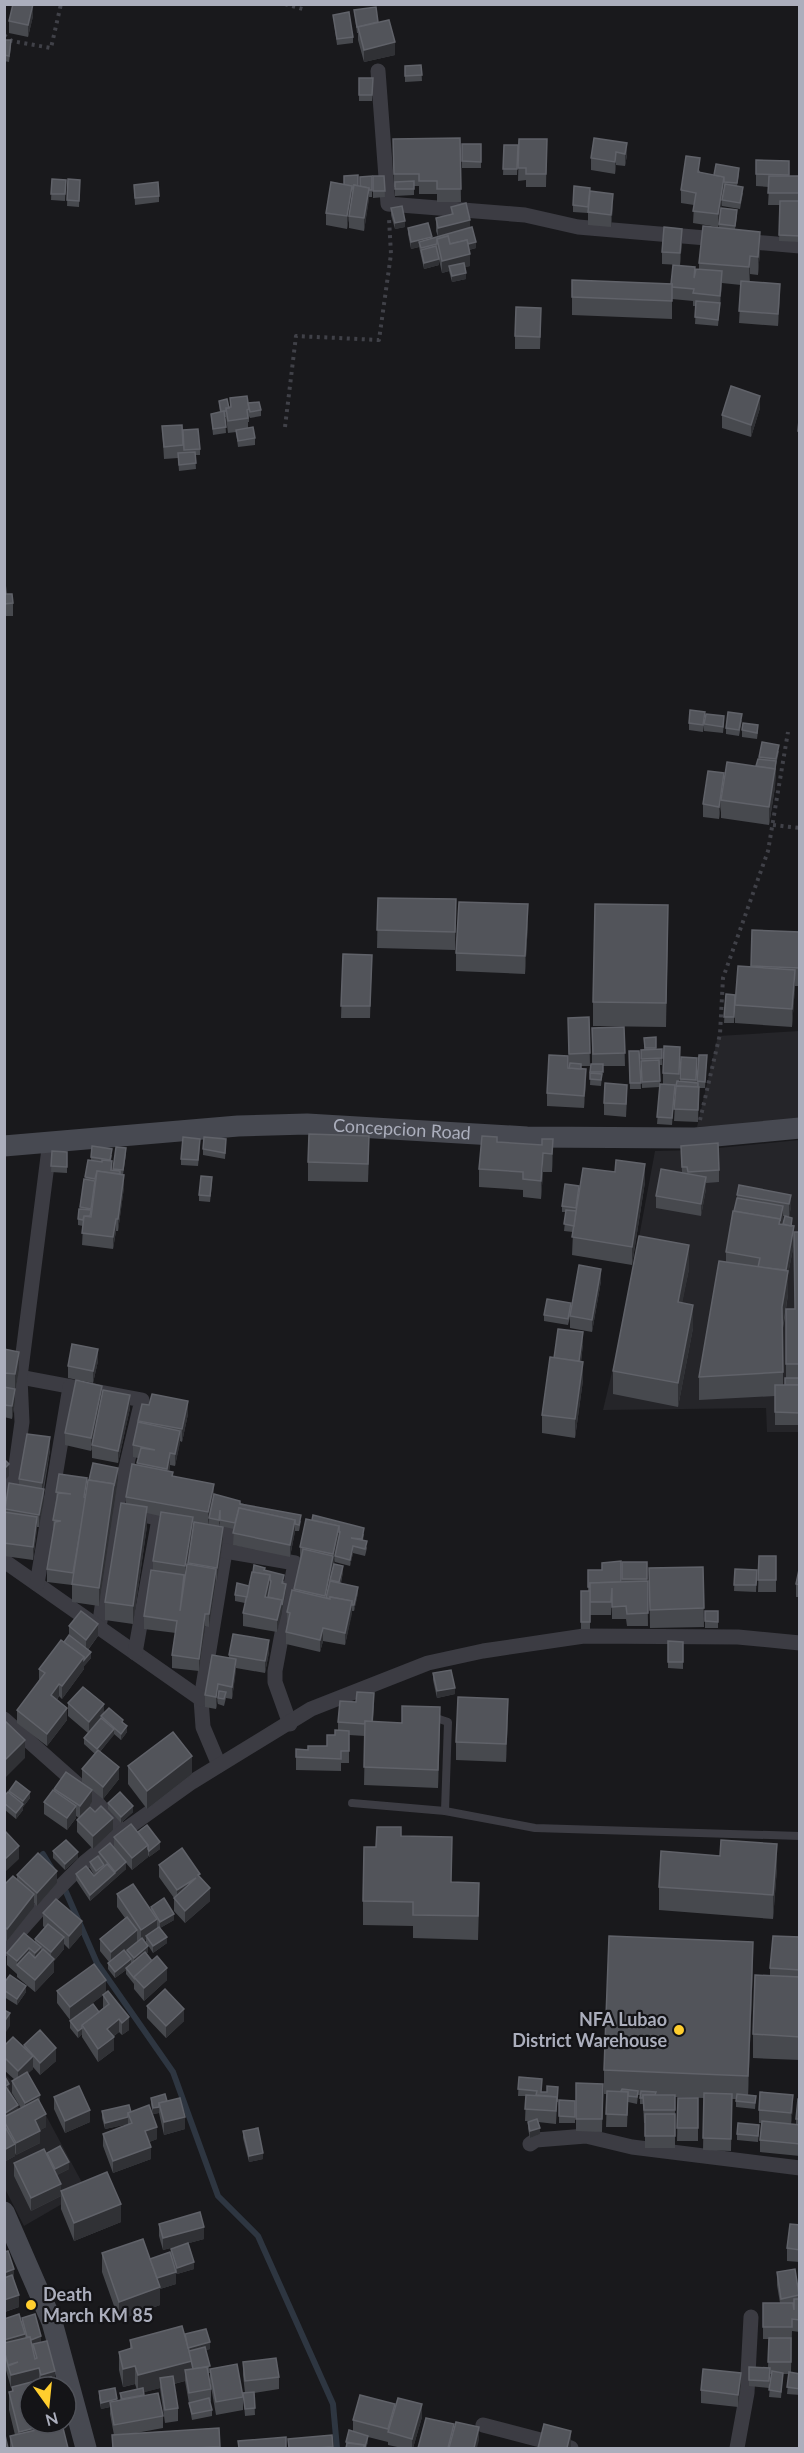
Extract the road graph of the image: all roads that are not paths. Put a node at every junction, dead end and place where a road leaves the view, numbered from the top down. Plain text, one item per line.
1 (378, 71) dead end
2 (800, 246) edge
3 (800, 1128) edge
4 (50, 1141) junction
5 (4, 1146) edge
6 (20, 1377) junction
7 (70, 1387) junction
8 (4, 1492) edge
9 (116, 1510) junction
10 (159, 1519) junction
11 (225, 1551) junction
12 (4, 1561) edge
13 (37, 1584) junction
14 (99, 1628) junction
15 (800, 1643) edge
16 (135, 1653) junction
17 (201, 1700) junction
18 (4, 1719) edge
19 (423, 1719) edge
20 (290, 1724) junction
21 (219, 1765) junction
22 (352, 1803) dead end
23 (445, 1811) junction
24 (122, 1832) junction
25 (800, 1836) edge
26 (4, 1949) edge
27 (530, 2144) dead end
28 (800, 2168) edge
29 (4, 2212) edge
30 (751, 2317) dead end
31 (483, 2425) dead end
32 (86, 2448) edge
33 (571, 2448) edge
34 (737, 2448) edge

1 - 2 street
3 - 4 street, Concepcion Road
4 - 5 street, Concepcion Road
4 - 6 street
6 - 7 street
6 - 8 street
7 - 9 street
7 - 13 street
9 - 10 street
9 - 14 street
10 - 11 street
10 - 16 street
11 - 17 street
11 - 20 street
12 - 13 street
13 - 14 street
14 - 16 street
15 - 20 street
16 - 17 street
17 - 21 street
18 - 24 street
19 - 23 lane
20 - 21 street
21 - 24 street
22 - 23 lane
23 - 25 lane
24 - 26 street
27 - 28 street
29 - 32 street
30 - 34 street
31 - 33 street

